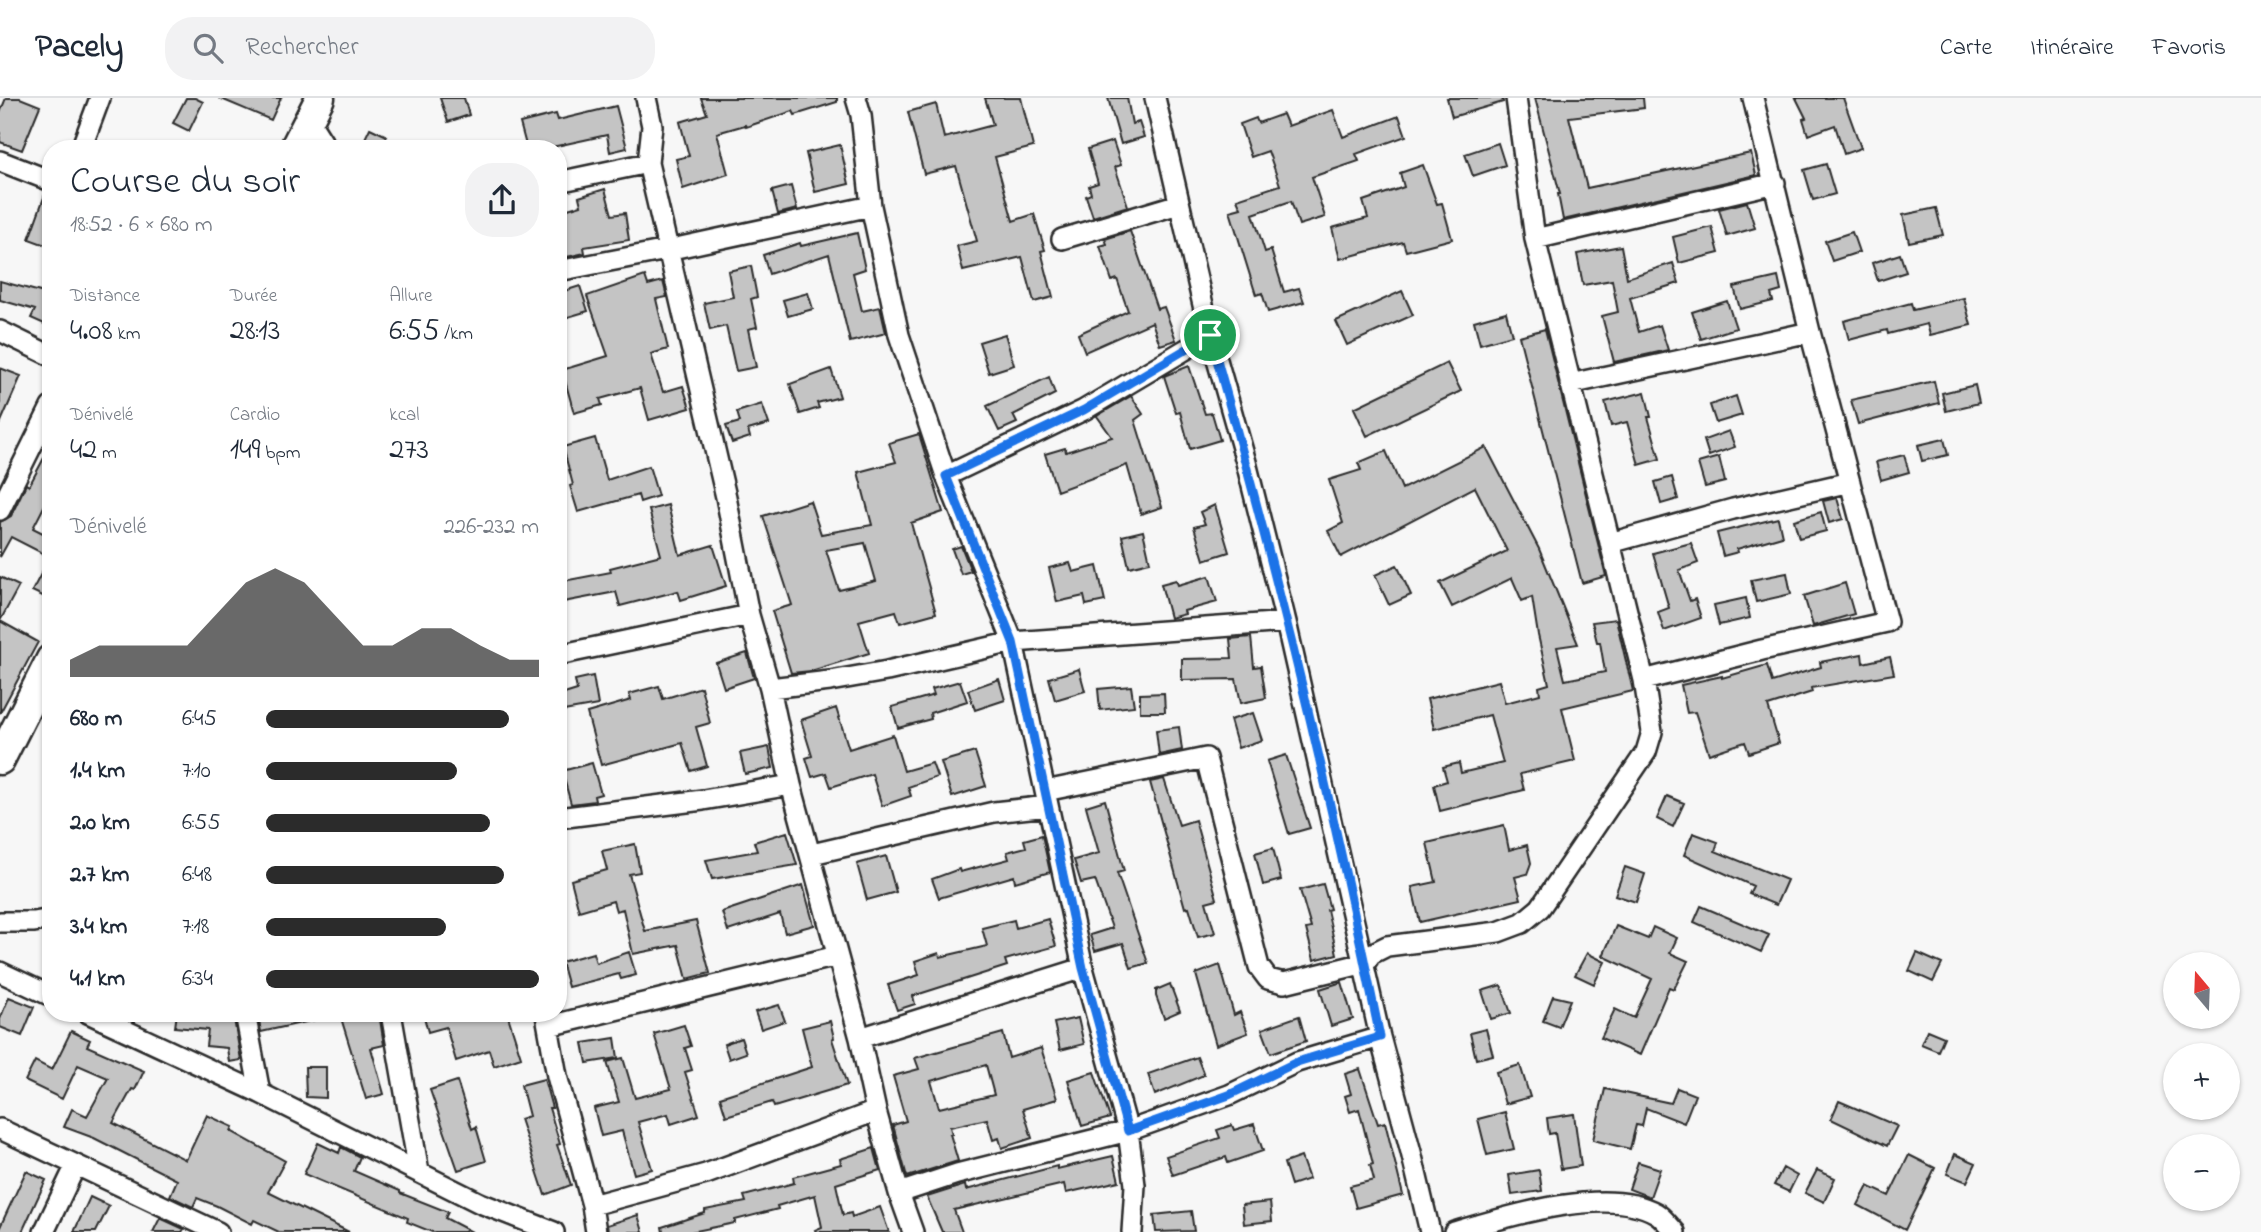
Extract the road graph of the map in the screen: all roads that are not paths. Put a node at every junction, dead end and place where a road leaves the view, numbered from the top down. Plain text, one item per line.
1 (100, 98) edge
2 (646, 98) edge
3 (856, 98) edge
4 (1154, 98) edge
5 (1516, 98) edge
6 (1753, 98) edge
7 (314, 108) edge
8 (84, 140) edge
9 (298, 140) edge
10 (324, 140) edge
11 (0, 161) edge
12 (648, 163) junction
13 (42, 177) edge
14 (567, 181) edge
15 (1775, 183) junction
16 (1179, 204) junction
17 (871, 206) junction
18 (1062, 239) dead end
19 (1535, 239) junction
20 (667, 250) junction
21 (567, 269) edge
22 (0, 331) edge
23 (1810, 332) junction
24 (1210, 335) junction
25 (42, 352) edge
26 (1570, 384) junction
27 (42, 425) edge
28 (946, 476) junction
29 (1850, 482) junction
30 (0, 510) edge
31 (1610, 543) junction
32 (749, 615) junction
33 (1286, 622) junction
34 (1013, 642) junction
35 (567, 653) edge
36 (42, 677) edge
37 (1644, 680) junction
38 (770, 688) junction
39 (0, 760) edge
40 (791, 785) junction
41 (1047, 798) junction
42 (567, 817) edge
43 (812, 854) junction
44 (42, 921) edge
45 (0, 922) edge
46 (837, 956) junction
47 (1365, 963) junction
48 (1083, 968) junction
49 (0, 972) edge
50 (42, 992) edge
51 (567, 1015) edge
52 (107, 1022) edge
53 (247, 1022) edge
54 (393, 1022) edge
55 (548, 1022) edge
56 (1380, 1037) junction
57 (860, 1038) junction
58 (260, 1093) junction
59 (876, 1111) junction
60 (0, 1129) edge
61 (1128, 1131) junction
62 (75, 1167) junction
63 (419, 1172) junction
64 (899, 1193) junction
65 (592, 1205) junction
66 (213, 1231) edge
67 (44, 1232) edge
68 (554, 1232) edge
69 (596, 1232) edge
70 (913, 1232) edge
71 (1132, 1232) edge
72 (1430, 1232) edge
73 (1454, 1232) edge
74 (1675, 1232) edge

1 - 8 street
2 - 12 street
3 - 17 street
4 - 16 street
5 - 19 street
6 - 15 street
7 - 9 main road
7 - 10 street
11 - 13 street
12 - 14 street
12 - 20 street
15 - 19 street
15 - 23 street
16 - 18 street
16 - 24 street
17 - 20 street
17 - 28 street
19 - 26 street
20 - 21 street
20 - 32 street
22 - 25 street
23 - 26 street
23 - 29 street
24 - 28 street
24 - 33 street
26 - 31 street
27 - 30 street
28 - 34 street
29 - 31 street
29 - 37 street
31 - 37 street
32 - 35 street
32 - 38 street
33 - 34 street
33 - 47 street
34 - 38 street
34 - 41 street
36 - 39 main road
37 - 47 street
38 - 40 street
40 - 42 street
40 - 43 street
41 - 43 street
41 - 47 street
41 - 48 street
43 - 46 street
44 - 45 street
46 - 51 street
46 - 57 street
47 - 56 street
48 - 57 street
48 - 61 street
49 - 50 street
52 - 58 street
53 - 58 street
54 - 63 street
55 - 65 street
56 - 61 street
56 - 72 street
57 - 59 street
58 - 63 street
59 - 64 street
59 - 65 street
60 - 62 street
61 - 64 street
61 - 71 street
62 - 66 street
62 - 67 street
63 - 68 street
64 - 70 street
65 - 69 street
73 - 74 street

